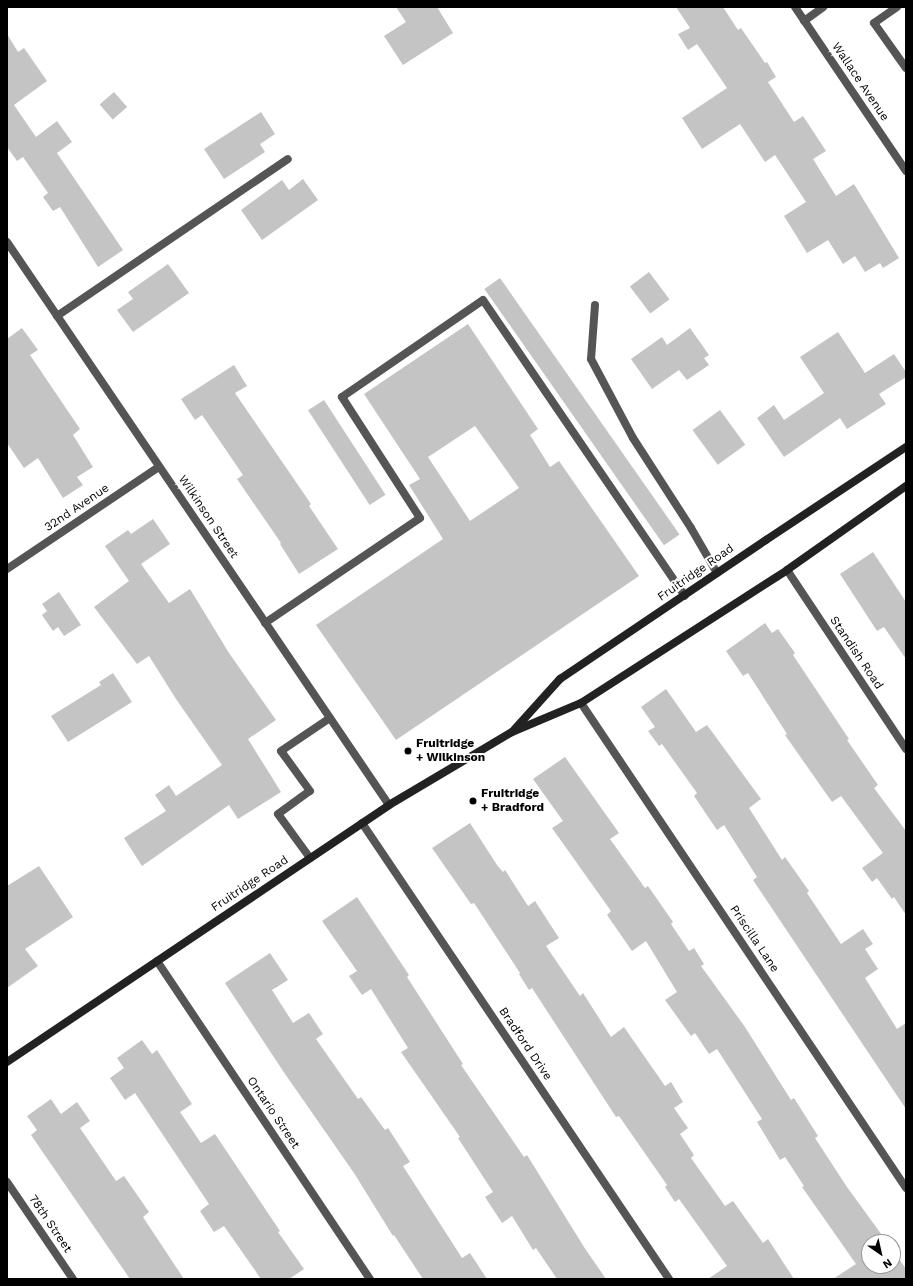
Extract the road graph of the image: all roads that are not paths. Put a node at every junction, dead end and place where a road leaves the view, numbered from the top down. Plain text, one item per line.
1 (794, 7) edge
2 (823, 7) edge
3 (897, 7) edge
4 (804, 21) junction
5 (906, 68) edge
6 (288, 159) dead end
7 (906, 171) edge
8 (7, 242) edge
9 (595, 305) dead end
10 (57, 316) junction
11 (906, 447) edge
12 (159, 467) junction
13 (906, 486) edge
14 (7, 569) edge
15 (787, 570) junction
16 (718, 573) junction
17 (685, 596) junction
18 (265, 623) junction
19 (581, 703) junction
20 (330, 718) junction
21 (512, 732) junction
22 (906, 748) edge
23 (389, 805) junction
24 (362, 823) junction
25 (310, 858) junction
26 (157, 961) junction
27 (7, 1062) edge
28 (7, 1182) edge
29 (906, 1188) edge
30 (73, 1279) edge
31 (370, 1279) edge
32 (669, 1279) edge

1 - 4 street, Wallace Avenue
2 - 4 street
3 - 5 street
4 - 7 street, Wallace Avenue
6 - 10 street
8 - 10 street, Wilkinson Street
9 - 16 street
10 - 12 street, Wilkinson Street
11 - 16 main road, Fruitridge Road
12 - 14 street, 32nd Avenue
12 - 18 street, Wilkinson Street
13 - 15 main road, Fruitridge Road
15 - 19 main road, Fruitridge Road
15 - 22 street, Standish Road
16 - 17 main road, Fruitridge Road
17 - 18 street
17 - 21 main road, Fruitridge Road
18 - 20 street, Wilkinson Street
19 - 21 main road, Fruitridge Road
19 - 29 street, Priscilla Lane
20 - 23 street, Wilkinson Street
20 - 25 street
21 - 23 main road, Fruitridge Road
23 - 24 main road, Fruitridge Road
24 - 25 main road, Fruitridge Road
24 - 32 street, Bradford Drive
25 - 26 main road, Fruitridge Road
26 - 27 main road, Fruitridge Road
26 - 31 street, Ontario Street
28 - 30 street, 78th Street

